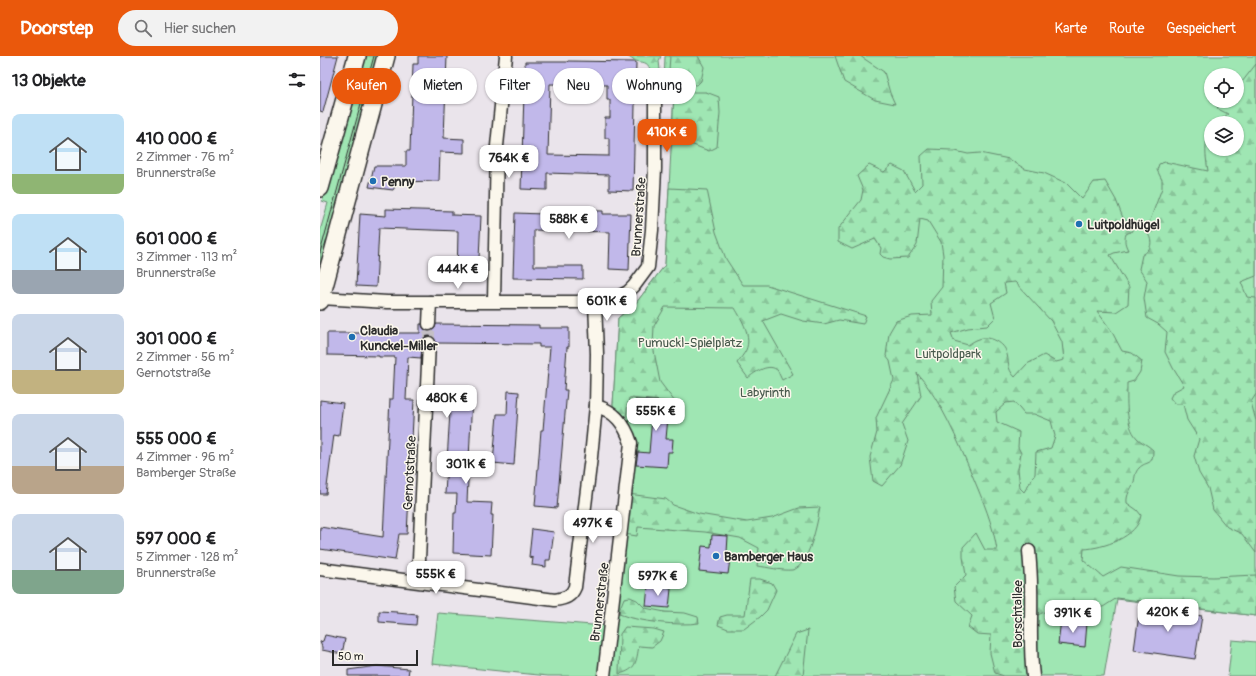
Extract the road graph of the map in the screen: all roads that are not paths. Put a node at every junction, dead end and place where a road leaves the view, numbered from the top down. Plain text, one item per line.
1 (357, 56) edge
2 (386, 56) edge
3 (506, 56) edge
4 (655, 104) edge
5 (320, 188) edge
6 (320, 300) edge
7 (494, 301) junction
8 (430, 302) junction
9 (595, 302) junction
10 (429, 324) tunnel mouth
11 (428, 343) tunnel mouth
12 (596, 406) junction
13 (1029, 551) dead end
14 (320, 569) edge
15 (418, 581) junction
16 (604, 676) edge
17 (1033, 676) edge

1 - 5 main road
2 - 6 main road
3 - 7 street
4 - 9 street, Brunnerstraße
6 - 8 street
7 - 8 street
7 - 9 street
8 - 10 street
9 - 12 street, Brunnerstraße
11 - 15 street, Gernotstraße
12 - 15 street, Brunnerstraße
12 - 16 street, Brunnerstraße
13 - 17 street, Borschtallee
14 - 15 street

